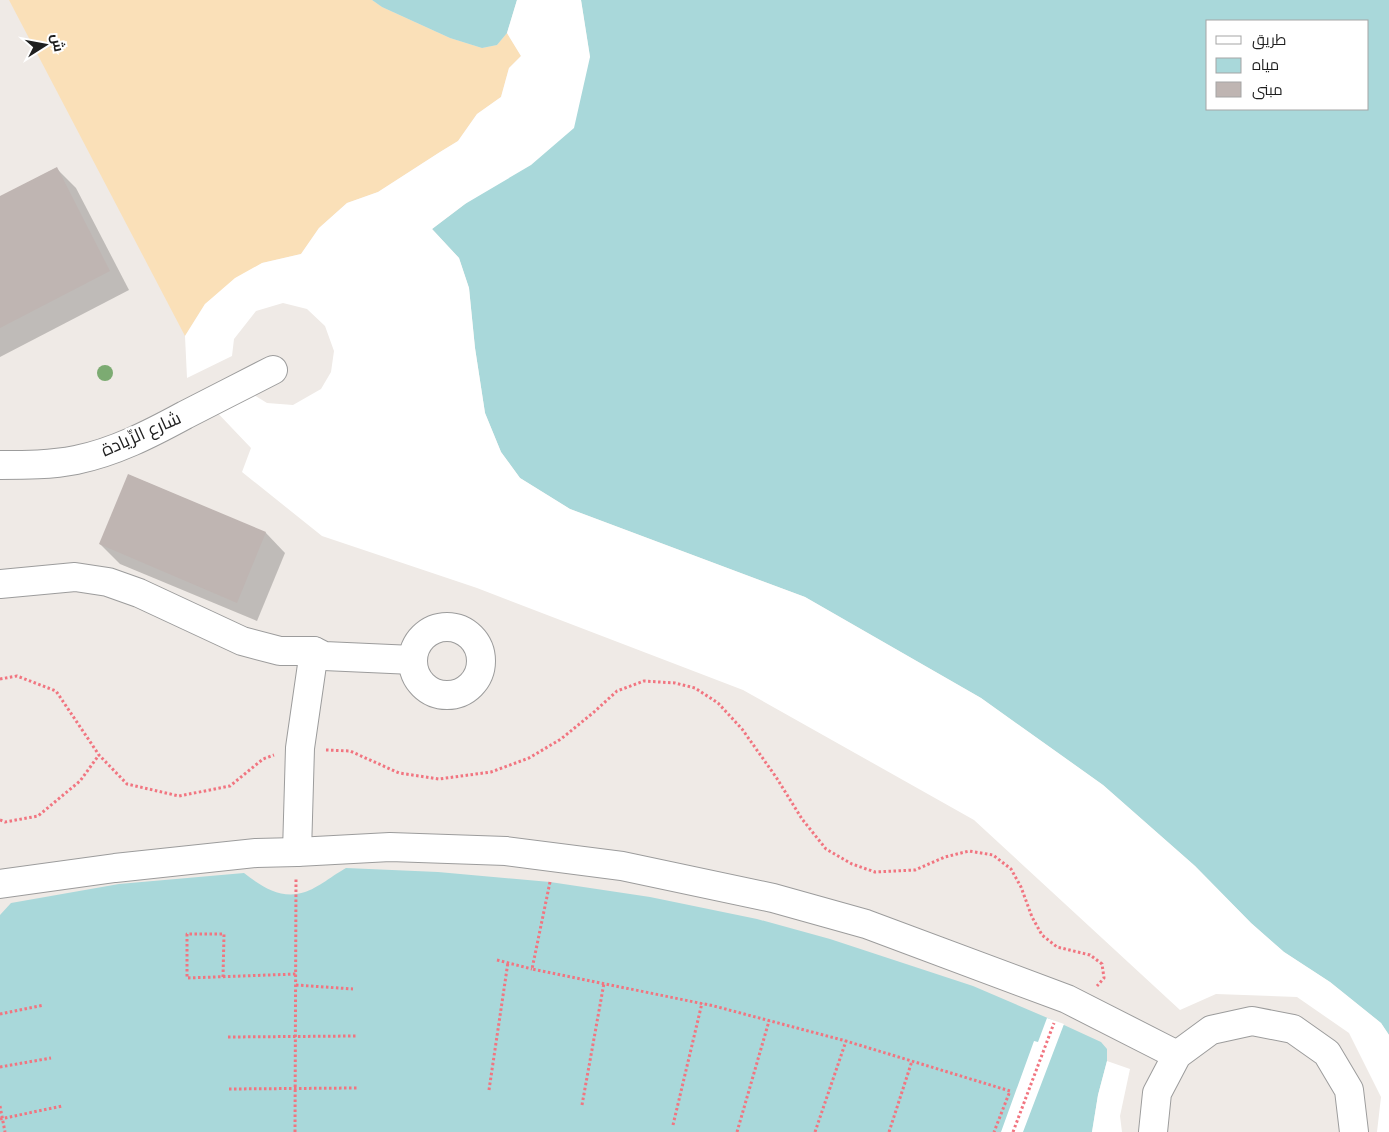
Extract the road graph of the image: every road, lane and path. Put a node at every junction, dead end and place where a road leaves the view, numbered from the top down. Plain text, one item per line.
1 (273, 370) dead end
2 (0, 465) edge
3 (0, 584) edge
4 (314, 651) junction
5 (413, 660) dead end
6 (0, 679) edge
7 (300, 748) junction
8 (99, 755) junction
9 (0, 820) edge
10 (297, 852) junction
11 (550, 882) dead end
12 (0, 884) edge
13 (295, 894) dead end
14 (497, 960) dead end
15 (508, 962) junction
16 (532, 968) junction
17 (296, 974) junction
18 (223, 977) junction
19 (604, 983) junction
20 (296, 985) junction
21 (353, 989) dead end
22 (702, 1004) junction
23 (1075, 1004) junction
24 (44, 1005) dead end
25 (0, 1014) edge
26 (770, 1021) junction
27 (356, 1036) dead end
28 (228, 1037) dead end
29 (846, 1041) junction
30 (1177, 1055) junction
31 (51, 1058) dead end
32 (912, 1061) junction
33 (0, 1066) edge
34 (357, 1088) dead end
35 (229, 1089) dead end
36 (489, 1090) dead end
37 (582, 1105) dead end
38 (0, 1106) edge
39 (62, 1106) dead end
40 (1, 1118) edge
41 (673, 1126) dead end
42 (5, 1132) edge
43 (295, 1132) edge
44 (737, 1132) edge
45 (815, 1132) edge
46 (888, 1132) edge
47 (994, 1132) edge
48 (1014, 1132) edge
49 (1153, 1132) edge
50 (1354, 1132) edge

1 - 2 street, شارع الرِّيادة
3 - 4 street
4 - 5 street
4 - 7 street
6 - 8 path
7 - 8 path
7 - 10 street
7 - 23 path
8 - 9 path
10 - 12 street
10 - 23 street
11 - 16 path
13 - 17 path
14 - 15 path
15 - 16 path
15 - 36 path
16 - 19 path
17 - 18 path
17 - 20 path
18 - 18 path
19 - 22 path
19 - 37 path
20 - 21 path
20 - 43 path
22 - 26 path
22 - 41 path
23 - 30 street
23 - 48 path
24 - 25 path
26 - 29 path
26 - 44 path
27 - 28 path
29 - 32 path
29 - 45 path
30 - 49 street
30 - 50 street
31 - 33 path
32 - 46 path
32 - 47 path
34 - 35 path
38 - 40 path
39 - 40 path
40 - 42 path

